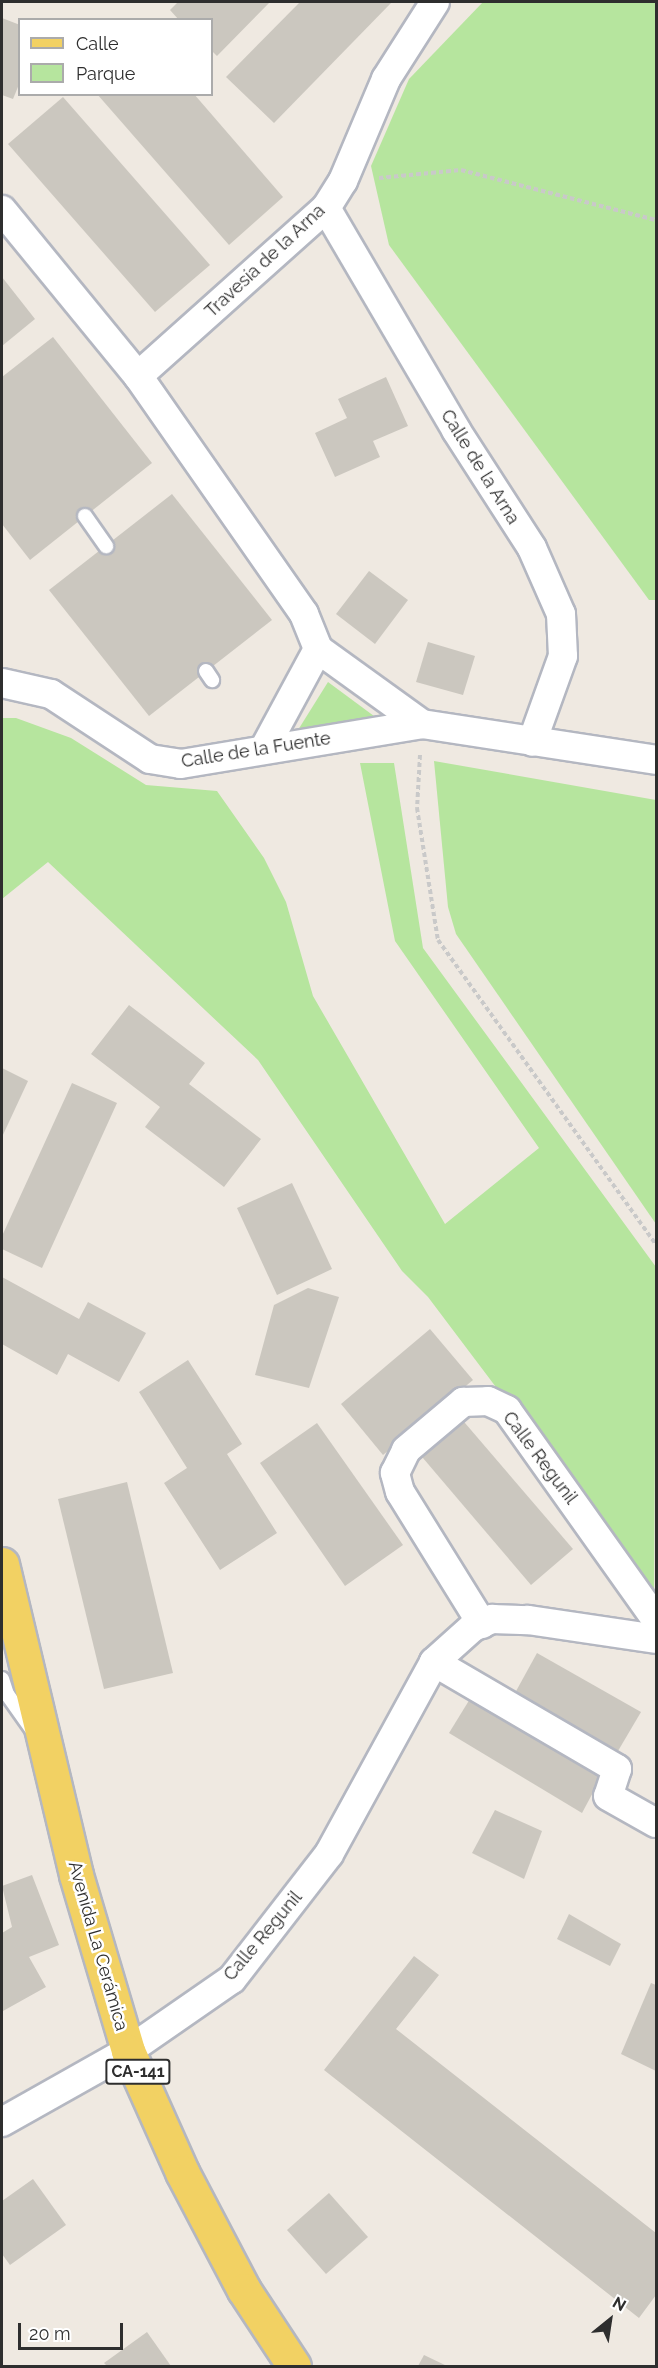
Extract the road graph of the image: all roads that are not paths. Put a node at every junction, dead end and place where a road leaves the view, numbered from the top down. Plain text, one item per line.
1 (435, 2) edge
2 (326, 208) junction
3 (2, 210) edge
4 (138, 375) junction
5 (85, 516) dead end
6 (106, 546) dead end
7 (318, 649) junction
8 (2, 683) edge
9 (422, 724) junction
10 (532, 742) junction
11 (264, 749) junction
12 (657, 760) edge
13 (2, 1564) edge
14 (657, 1620) edge
15 (482, 1624) junction
16 (657, 1639) edge
17 (434, 1662) junction
18 (2, 1679) edge
19 (47, 1751) junction
20 (657, 1823) edge
21 (128, 2051) junction
22 (2, 2122) edge
23 (294, 2367) edge

1 - 2 street, Travesía de la Arna
2 - 4 street, Travesía de la Arna
2 - 10 street, Calle de la Arna
3 - 4 street
4 - 7 street
5 - 6 lane
7 - 9 street
7 - 11 street
8 - 11 street, Calle de la Fuente
9 - 10 street
9 - 11 street, Calle de la Fuente
10 - 12 street
13 - 19 main road, Avenida La Cerámica / CA-141
14 - 15 street, Calle Regunil
15 - 16 street, Calle Regunil
15 - 17 street, Calle Regunil
17 - 20 street
17 - 21 street, Calle Regunil
18 - 19 lane
19 - 21 main road, Avenida La Cerámica / CA-141
21 - 22 street, Calle Regunil
21 - 23 main road, Avenida La Cerámica / CA-141

